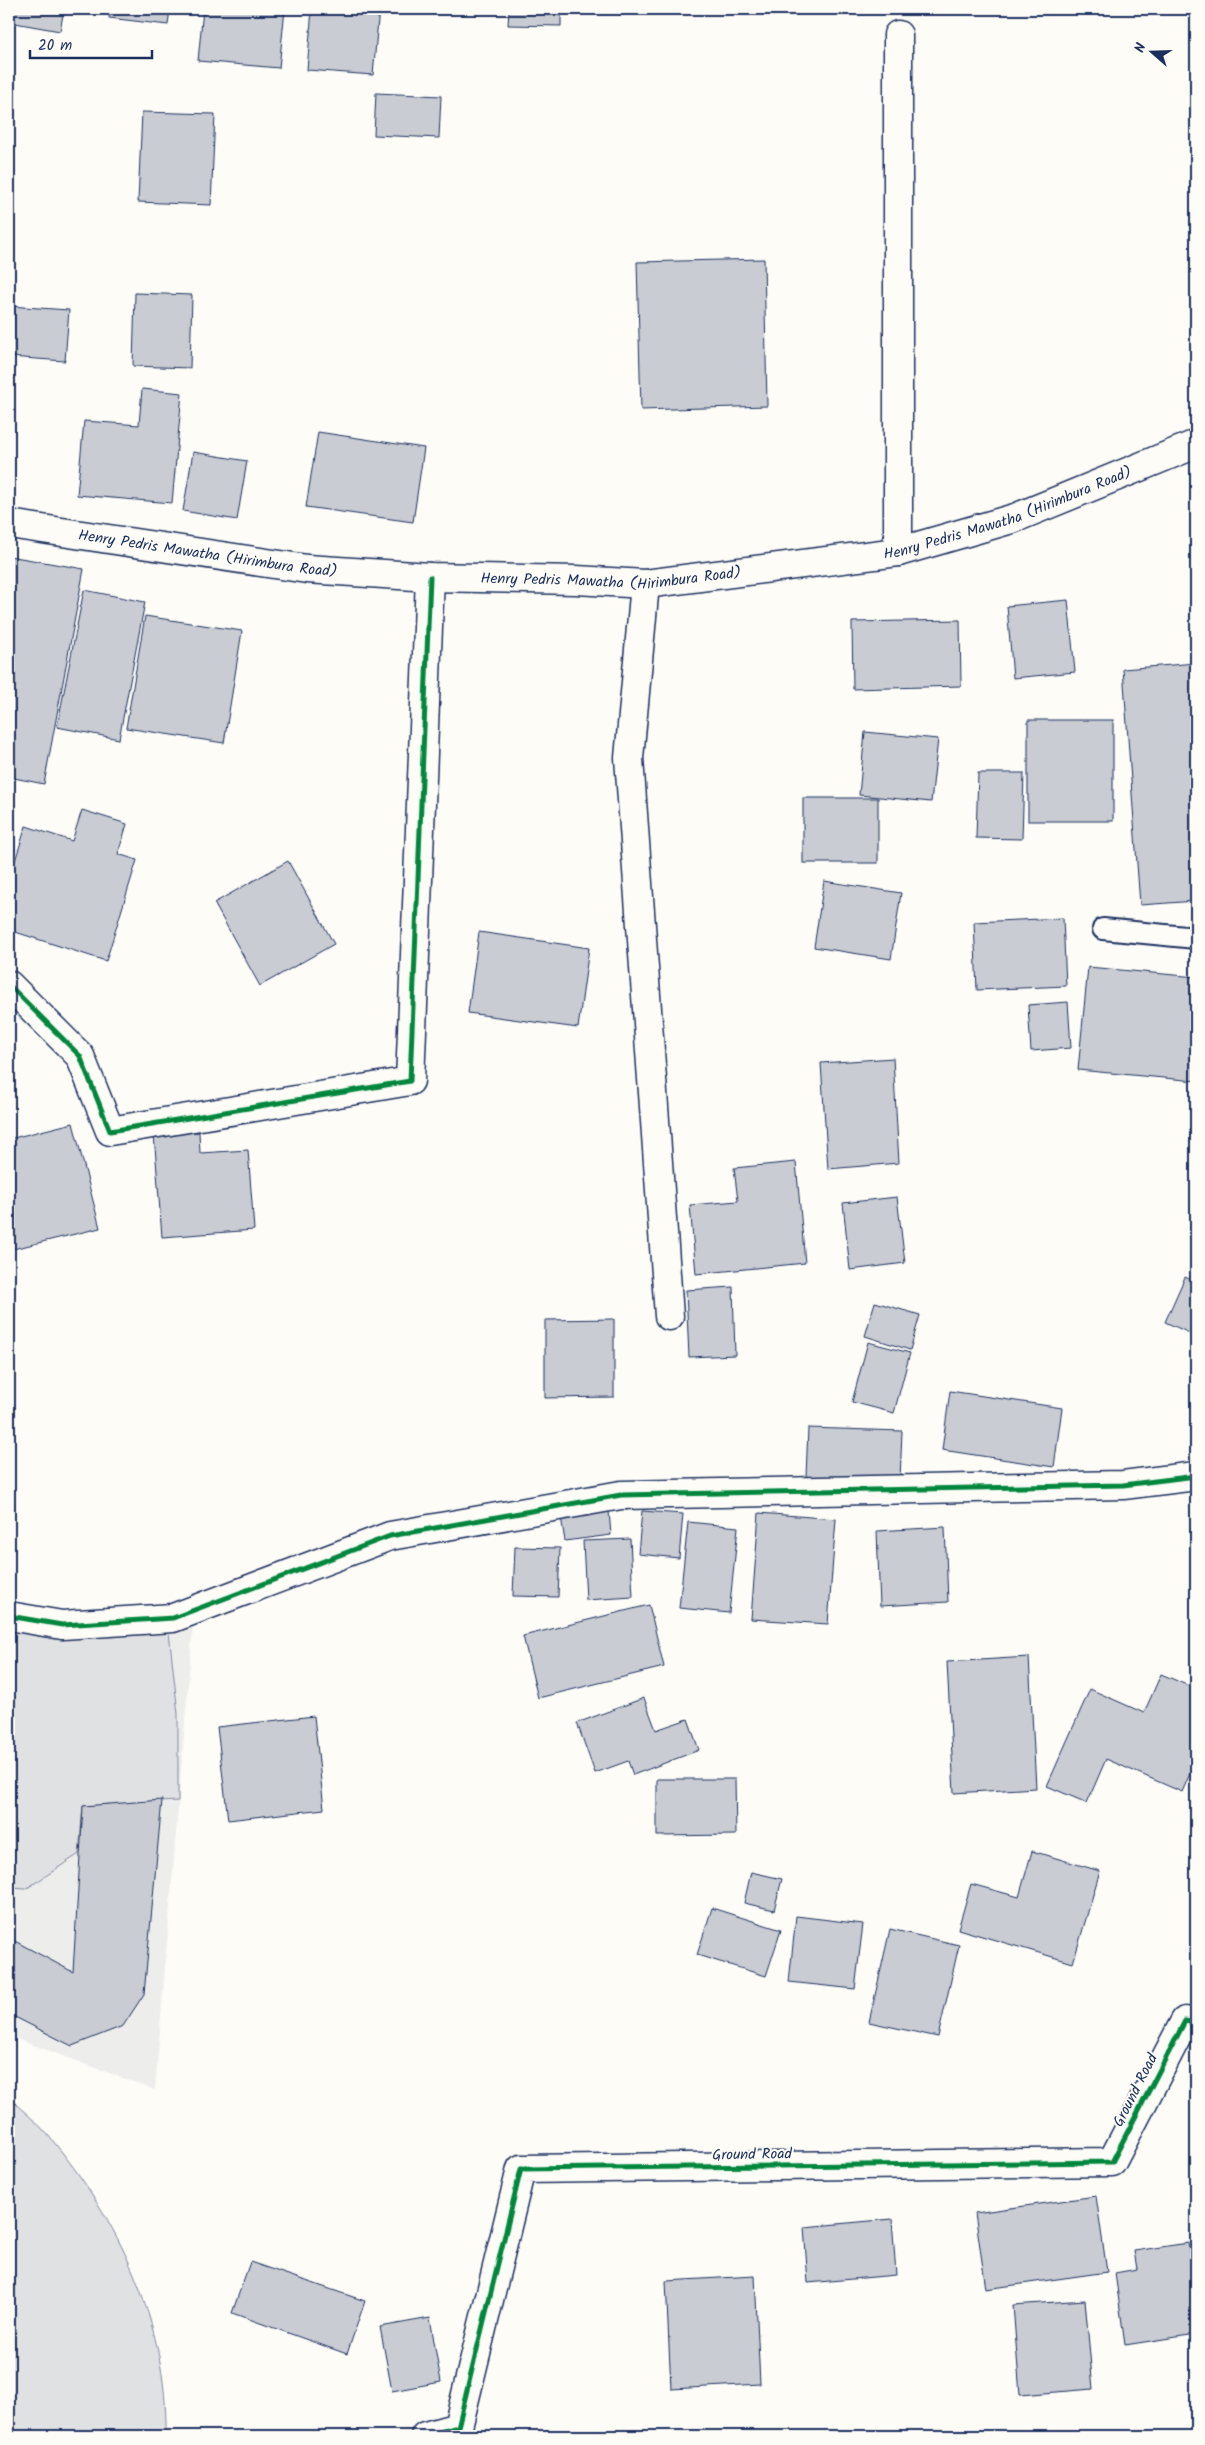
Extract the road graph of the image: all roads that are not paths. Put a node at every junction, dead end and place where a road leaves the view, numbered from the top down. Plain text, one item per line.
1 (898, 35) dead end
2 (1195, 448) edge
3 (9, 524) edge
4 (898, 552) junction
5 (430, 577) junction
6 (645, 584) junction
7 (1103, 928) dead end
8 (1196, 938) edge
9 (9, 985) edge
10 (669, 1316) dead end
11 (1196, 1476) edge
12 (9, 1616) edge
13 (1196, 2023) edge
14 (425, 2436) edge

1 - 4 street
2 - 4 street, Henry Pedris Mawatha (Hirimbura Road)
3 - 5 street, Henry Pedris Mawatha (Hirimbura Road)
4 - 6 street, Henry Pedris Mawatha (Hirimbura Road)
5 - 6 street, Henry Pedris Mawatha (Hirimbura Road)
5 - 9 street
6 - 10 street
7 - 8 lane
11 - 12 street
13 - 14 street, Ground Road

